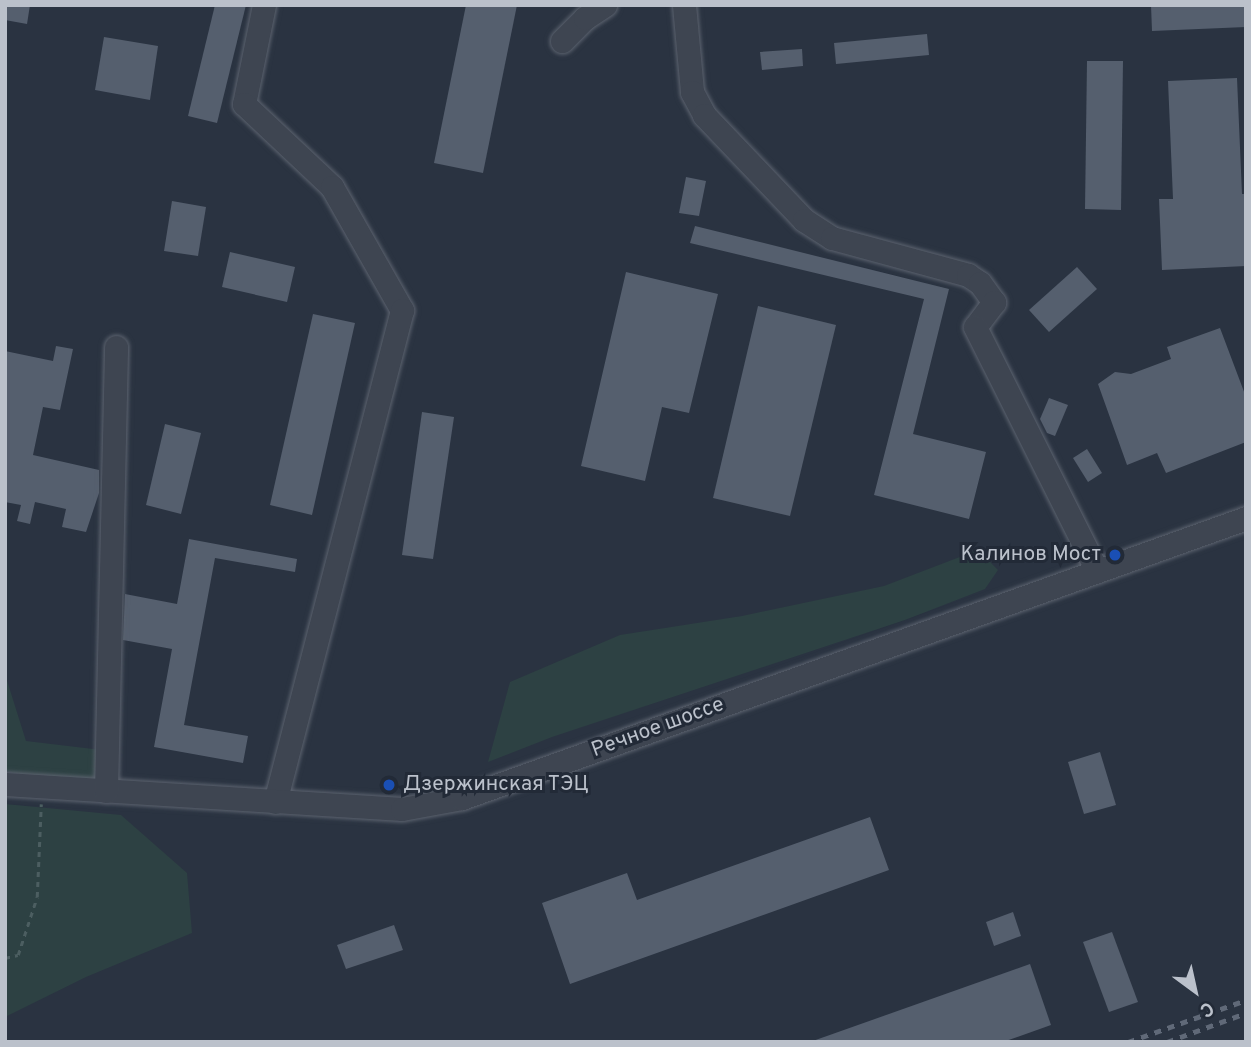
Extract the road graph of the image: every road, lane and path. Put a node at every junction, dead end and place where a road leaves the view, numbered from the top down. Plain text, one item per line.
1 (264, 5) edge
2 (605, 5) edge
3 (684, 5) edge
4 (562, 41) dead end
5 (116, 347) dead end
6 (1246, 517) edge
7 (1097, 571) junction
8 (5, 784) edge
9 (41, 786) junction
10 (106, 791) junction
11 (275, 802) junction
12 (5, 958) edge

1 - 11 street
2 - 4 street
3 - 7 street
5 - 10 street
6 - 7 street, Речное шоссе
7 - 11 street, Речное шоссе
8 - 9 street, Речное шоссе
9 - 10 street, Речное шоссе
9 - 12 path
10 - 11 street, Речное шоссе

